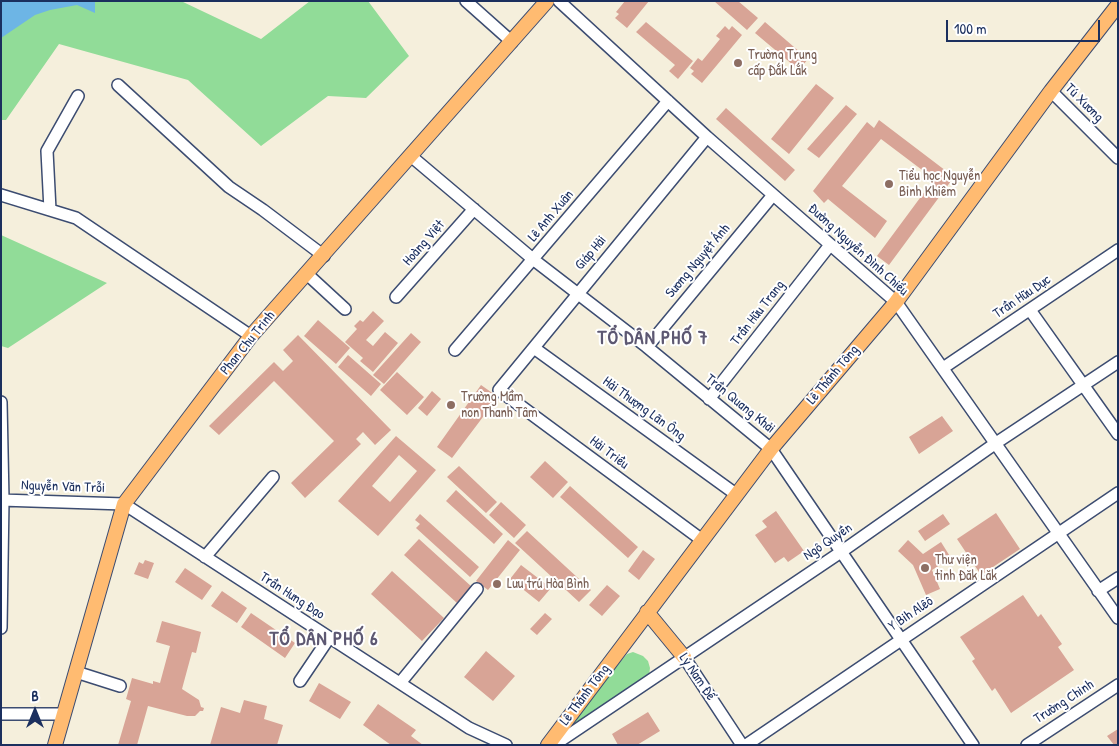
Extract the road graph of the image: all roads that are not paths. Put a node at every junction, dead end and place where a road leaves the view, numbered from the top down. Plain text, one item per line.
1 (466, 1) edge
2 (547, 1) edge
3 (559, 1) edge
4 (1118, 5) edge
5 (512, 42) junction
6 (118, 84) dead end
7 (1051, 91) junction
8 (78, 96) dead end
9 (668, 101) junction
10 (707, 137) junction
11 (412, 157) junction
12 (1118, 158) edge
13 (1, 195) edge
14 (773, 195) junction
15 (474, 209) junction
16 (50, 210) junction
17 (830, 244) junction
18 (1118, 250) edge
19 (324, 256) junction
20 (534, 260) junction
21 (307, 274) junction
22 (577, 293) junction
23 (396, 297) dead end
24 (896, 302) junction
25 (345, 309) dead end
26 (1030, 310) junction
27 (251, 336) junction
28 (647, 347) junction
29 (534, 348) junction
30 (454, 350) dead end
31 (1118, 362) edge
32 (943, 368) junction
33 (1083, 385) junction
34 (499, 390) joint
35 (709, 399) junction
36 (1, 402) edge
37 (1118, 434) edge
38 (996, 443) junction
39 (771, 450) junction
40 (273, 477) dead end
41 (1118, 493) edge
42 (737, 495) junction
43 (2, 500) edge
44 (124, 504) junction
45 (1058, 534) junction
46 (702, 540) junction
47 (841, 552) junction
48 (204, 557) junction
49 (1118, 578) edge
50 (477, 588) dead end
51 (1098, 591) junction
52 (647, 612) junction
53 (1118, 618) edge
54 (1, 628) edge
55 (330, 638) junction
56 (900, 638) junction
57 (684, 657) junction
58 (76, 672) junction
59 (300, 681) dead end
60 (400, 683) junction
61 (1118, 685) edge
62 (120, 686) dead end
63 (1, 714) edge
64 (64, 714) junction
65 (469, 728) junction
66 (55, 745) edge
67 (484, 745) edge
68 (506, 745) edge
69 (548, 745) edge
70 (554, 745) edge
71 (742, 745) edge
72 (746, 745) edge
73 (973, 745) edge
74 (1027, 745) edge

1 - 5 street
2 - 5 main road, Phan Chu Trinh
3 - 9 street, Đường Nguyễn Đình Chiểu
4 - 7 main road, Lê Thánh Tông
5 - 11 main road, Phan Chu Trinh
6 - 19 street
7 - 12 street, Tú Xương
7 - 24 main road, Lê Thánh Tông
8 - 16 street
9 - 10 street, Đường Nguyễn Đình Chiểu
9 - 20 street, Lê Anh Xuân
10 - 14 street, Đường Nguyễn Đình Chiểu
10 - 22 street, Giáp Hải
11 - 15 street, Trần Quang Khải
11 - 19 main road, Phan Chu Trinh
13 - 16 street
14 - 17 street, Đường Nguyễn Đình Chiểu
14 - 28 street, Sương Nguyệt Ánh
15 - 20 street, Trần Quang Khải
15 - 23 street, Hoàng Việt
16 - 27 street
17 - 24 street, Đường Nguyễn Đình Chiểu
17 - 35 street, Trần Hữu Trang
18 - 26 street, Trần Hữu Dực
19 - 21 main road, Phan Chu Trinh
20 - 22 street, Trần Quang Khải
20 - 30 street, Lê Anh Xuân
21 - 25 street
21 - 27 main road, Phan Chu Trinh
22 - 28 street, Trần Quang Khải
22 - 29 street, Giáp Hải
24 - 32 street, Đường Nguyễn Đình Chiểu
24 - 39 main road, Lê Thánh Tông
26 - 32 street, Trần Hữu Dực
26 - 33 street
27 - 44 main road, Phan Chu Trinh
28 - 35 street, Trần Quang Khải
29 - 34 street, Giáp Hải
29 - 42 street, Hải Thượng Lãn Ông
31 - 33 street, Ngô Quyền
32 - 38 street, Đường Nguyễn Đình Chiểu
33 - 37 street
33 - 38 street, Ngô Quyền
34 - 46 street, Hải Triều
35 - 39 street, Trần Quang Khải
36 - 43 street
38 - 45 street, Đường Nguyễn Đình Chiểu
38 - 47 street, Ngô Quyền
39 - 42 main road, Lê Thánh Tông
39 - 47 street, Trần Quang Khải
40 - 48 street
41 - 45 street, Y Bih Alêô
42 - 46 main road, Lê Thánh Tông
43 - 44 street, Nguyễn Văn Trỗi
43 - 54 street
44 - 48 street, Trần Hưng Đạo
44 - 58 main road, Phan Chu Trinh
45 - 51 street, Đường Nguyễn Đình Chiểu
45 - 56 street, Y Bih Alêô
46 - 52 main road, Lê Thánh Tông
47 - 56 street, Trần Quang Khải
47 - 57 street, Ngô Quyền
48 - 55 street, Trần Hưng Đạo
49 - 51 street
50 - 60 street
51 - 53 street, Đường Nguyễn Đình Chiểu
52 - 57 main road, Lý Nam Đế
52 - 69 main road, Lê Thánh Tông
55 - 59 street
55 - 60 street, Trần Hưng Đạo
56 - 72 street, Y Bih Alêô
56 - 73 street, Trần Quang Khải
57 - 70 street, Ngô Quyền
57 - 71 street, Lý Nam Đế
58 - 62 street
58 - 64 main road, Phan Chu Trinh
60 - 65 street, Trần Hưng Đạo
61 - 74 street, Trường Chinh
63 - 64 street
64 - 66 main road, Phan Chu Trinh
65 - 67 street, Trần Hưng Đạo
65 - 68 street, Trần Hưng Đạo

